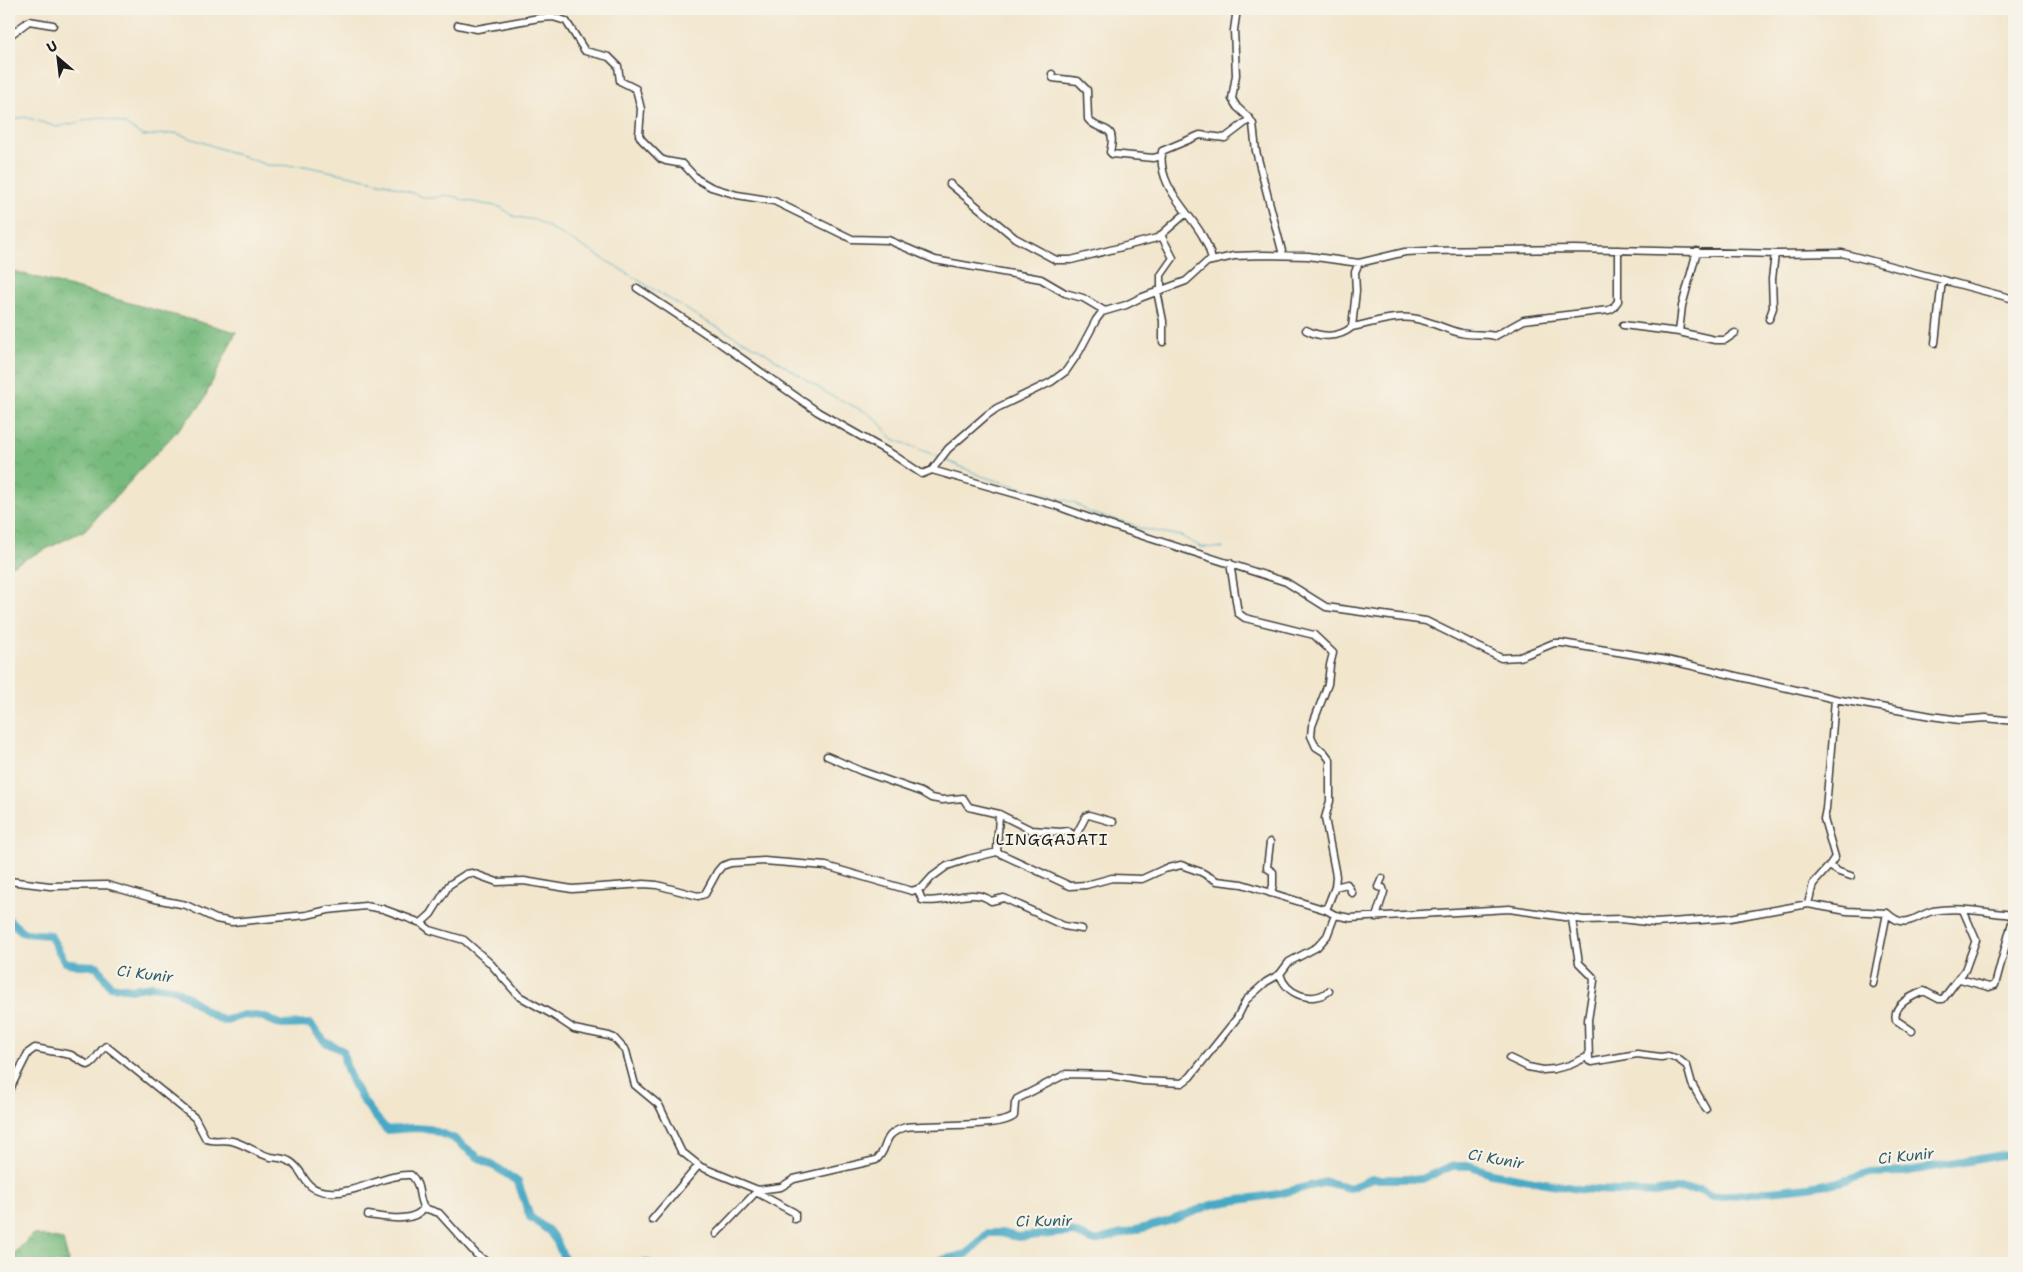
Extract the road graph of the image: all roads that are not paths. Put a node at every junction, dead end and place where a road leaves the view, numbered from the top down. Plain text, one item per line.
1 (1237, 9) edge
2 (54, 25) dead end
3 (458, 25) dead end
4 (9, 36) edge
5 (1052, 74) dead end
6 (1250, 119) junction
7 (1162, 156) junction
8 (950, 184) dead end
9 (1185, 214) junction
10 (1161, 237) junction
11 (1618, 250) junction
12 (1697, 252) junction
13 (1775, 254) junction
14 (1283, 256) junction
15 (1212, 261) junction
16 (1358, 263) junction
17 (1942, 280) junction
18 (637, 288) dead end
19 (1159, 291) junction
20 (2014, 299) edge
21 (1105, 310) junction
22 (1769, 319) dead end
23 (1623, 325) dead end
24 (1352, 327) junction
25 (1306, 330) dead end
26 (1679, 332) junction
27 (1735, 333) dead end
28 (1163, 342) dead end
29 (1935, 342) dead end
30 (932, 470) junction
31 (1230, 563) junction
32 (1835, 699) junction
33 (2014, 721) edge
34 (826, 756) dead end
35 (999, 814) junction
36 (1113, 822) dead end
37 (1270, 842) dead end
38 (997, 852) junction
39 (1829, 866) junction
40 (1851, 876) dead end
41 (1382, 878) dead end
42 (9, 881) edge
43 (1335, 887) junction
44 (918, 890) junction
45 (1270, 893) junction
46 (1352, 893) dead end
47 (1808, 904) junction
48 (1326, 910) junction
49 (1963, 910) junction
50 (1887, 913) junction
51 (1335, 915) junction
52 (2014, 915) edge
53 (1376, 916) junction
54 (1572, 919) junction
55 (421, 923) junction
56 (1082, 929) dead end
57 (1280, 974) junction
58 (1960, 980) junction
59 (1873, 984) dead end
60 (1329, 991) dead end
61 (1912, 1031) dead end
62 (1587, 1057) junction
63 (1509, 1058) dead end
64 (9, 1091) edge
65 (1706, 1109) dead end
66 (698, 1166) junction
67 (757, 1190) junction
68 (424, 1208) junction
69 (368, 1214) dead end
70 (795, 1219) dead end
71 (652, 1220) dead end
72 (716, 1234) dead end
73 (488, 1263) edge

1 - 6 street
2 - 4 street
3 - 21 street
5 - 7 street
6 - 7 street
6 - 14 street
7 - 9 street
8 - 10 street
9 - 10 street
9 - 15 street
10 - 19 street
11 - 12 street
11 - 16 street
11 - 24 street
12 - 13 street
12 - 26 street
13 - 17 street
13 - 22 street
14 - 15 street
14 - 16 street
15 - 19 street
16 - 24 street
17 - 20 street
17 - 29 street
18 - 30 street
19 - 21 street
19 - 28 street
21 - 30 street
23 - 26 street
24 - 25 street
26 - 27 street
30 - 31 street
31 - 32 street
31 - 43 street
32 - 33 street
32 - 39 street
34 - 35 street
35 - 36 street
35 - 38 street
37 - 45 street
38 - 44 street
38 - 45 street
39 - 40 street
39 - 47 street
41 - 53 street
42 - 55 street
43 - 46 street
43 - 48 street
44 - 55 street
44 - 56 street
45 - 48 street
47 - 50 street
47 - 54 street
48 - 51 street
49 - 50 street
49 - 52 street
49 - 58 street
50 - 59 street
51 - 53 street
51 - 57 street
52 - 58 street
53 - 54 street
54 - 62 street
55 - 66 street
57 - 60 street
57 - 67 street
58 - 61 street
62 - 63 street
62 - 65 street
64 - 68 street
66 - 67 street
66 - 71 street
67 - 70 street
67 - 72 street
68 - 69 street
68 - 73 street

